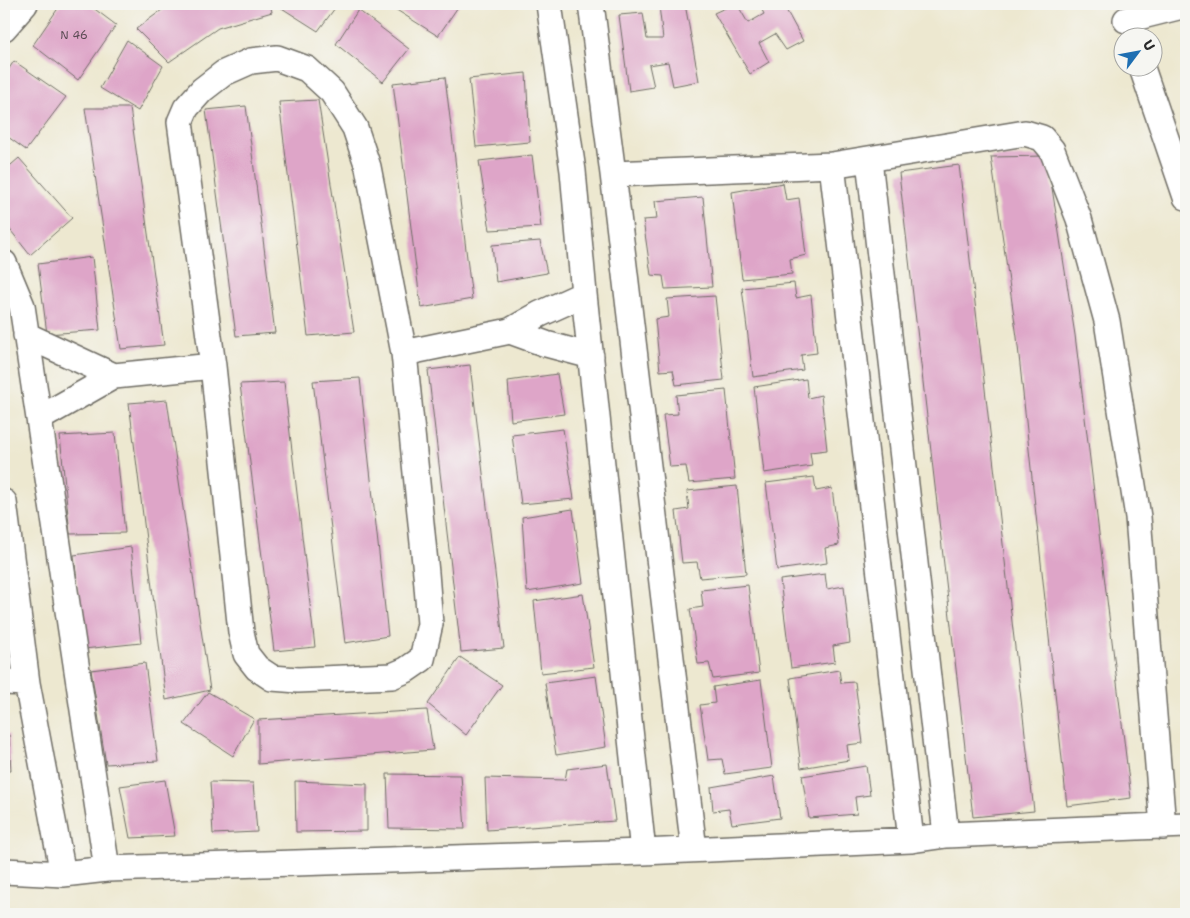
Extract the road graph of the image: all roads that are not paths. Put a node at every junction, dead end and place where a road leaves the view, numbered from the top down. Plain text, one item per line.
1 (25, 4) edge
2 (549, 4) edge
3 (591, 4) edge
4 (1186, 5) edge
5 (1126, 20) edge
6 (4, 28) edge
7 (1145, 78) edge
8 (869, 160) junction
9 (832, 164) junction
10 (613, 174) junction
11 (1186, 197) edge
12 (4, 263) edge
13 (584, 294) junction
14 (510, 332) junction
15 (26, 335) junction
16 (404, 354) junction
17 (591, 356) junction
18 (213, 366) junction
19 (114, 376) junction
20 (40, 418) junction
21 (4, 502) edge
22 (16, 682) edge
23 (1175, 826) edge
24 (946, 835) junction
25 (911, 840) junction
26 (694, 850) junction
27 (643, 852) junction
28 (107, 869) junction
29 (4, 871) edge
30 (63, 874) junction

1 - 6 street
2 - 13 street
3 - 10 street
4 - 5 street
7 - 11 street
8 - 9 street
8 - 23 street
8 - 24 street
9 - 10 street
9 - 25 street
10 - 26 street
12 - 15 street
13 - 14 street
13 - 17 street
14 - 16 street
14 - 17 street
15 - 19 street
15 - 20 street
16 - 18 street
16 - 18 street
17 - 27 street
18 - 19 street
19 - 20 street
20 - 28 street
21 - 22 street
22 - 30 street
23 - 24 street
24 - 25 street
25 - 26 street
26 - 27 street
27 - 28 street
28 - 30 street
29 - 30 street

